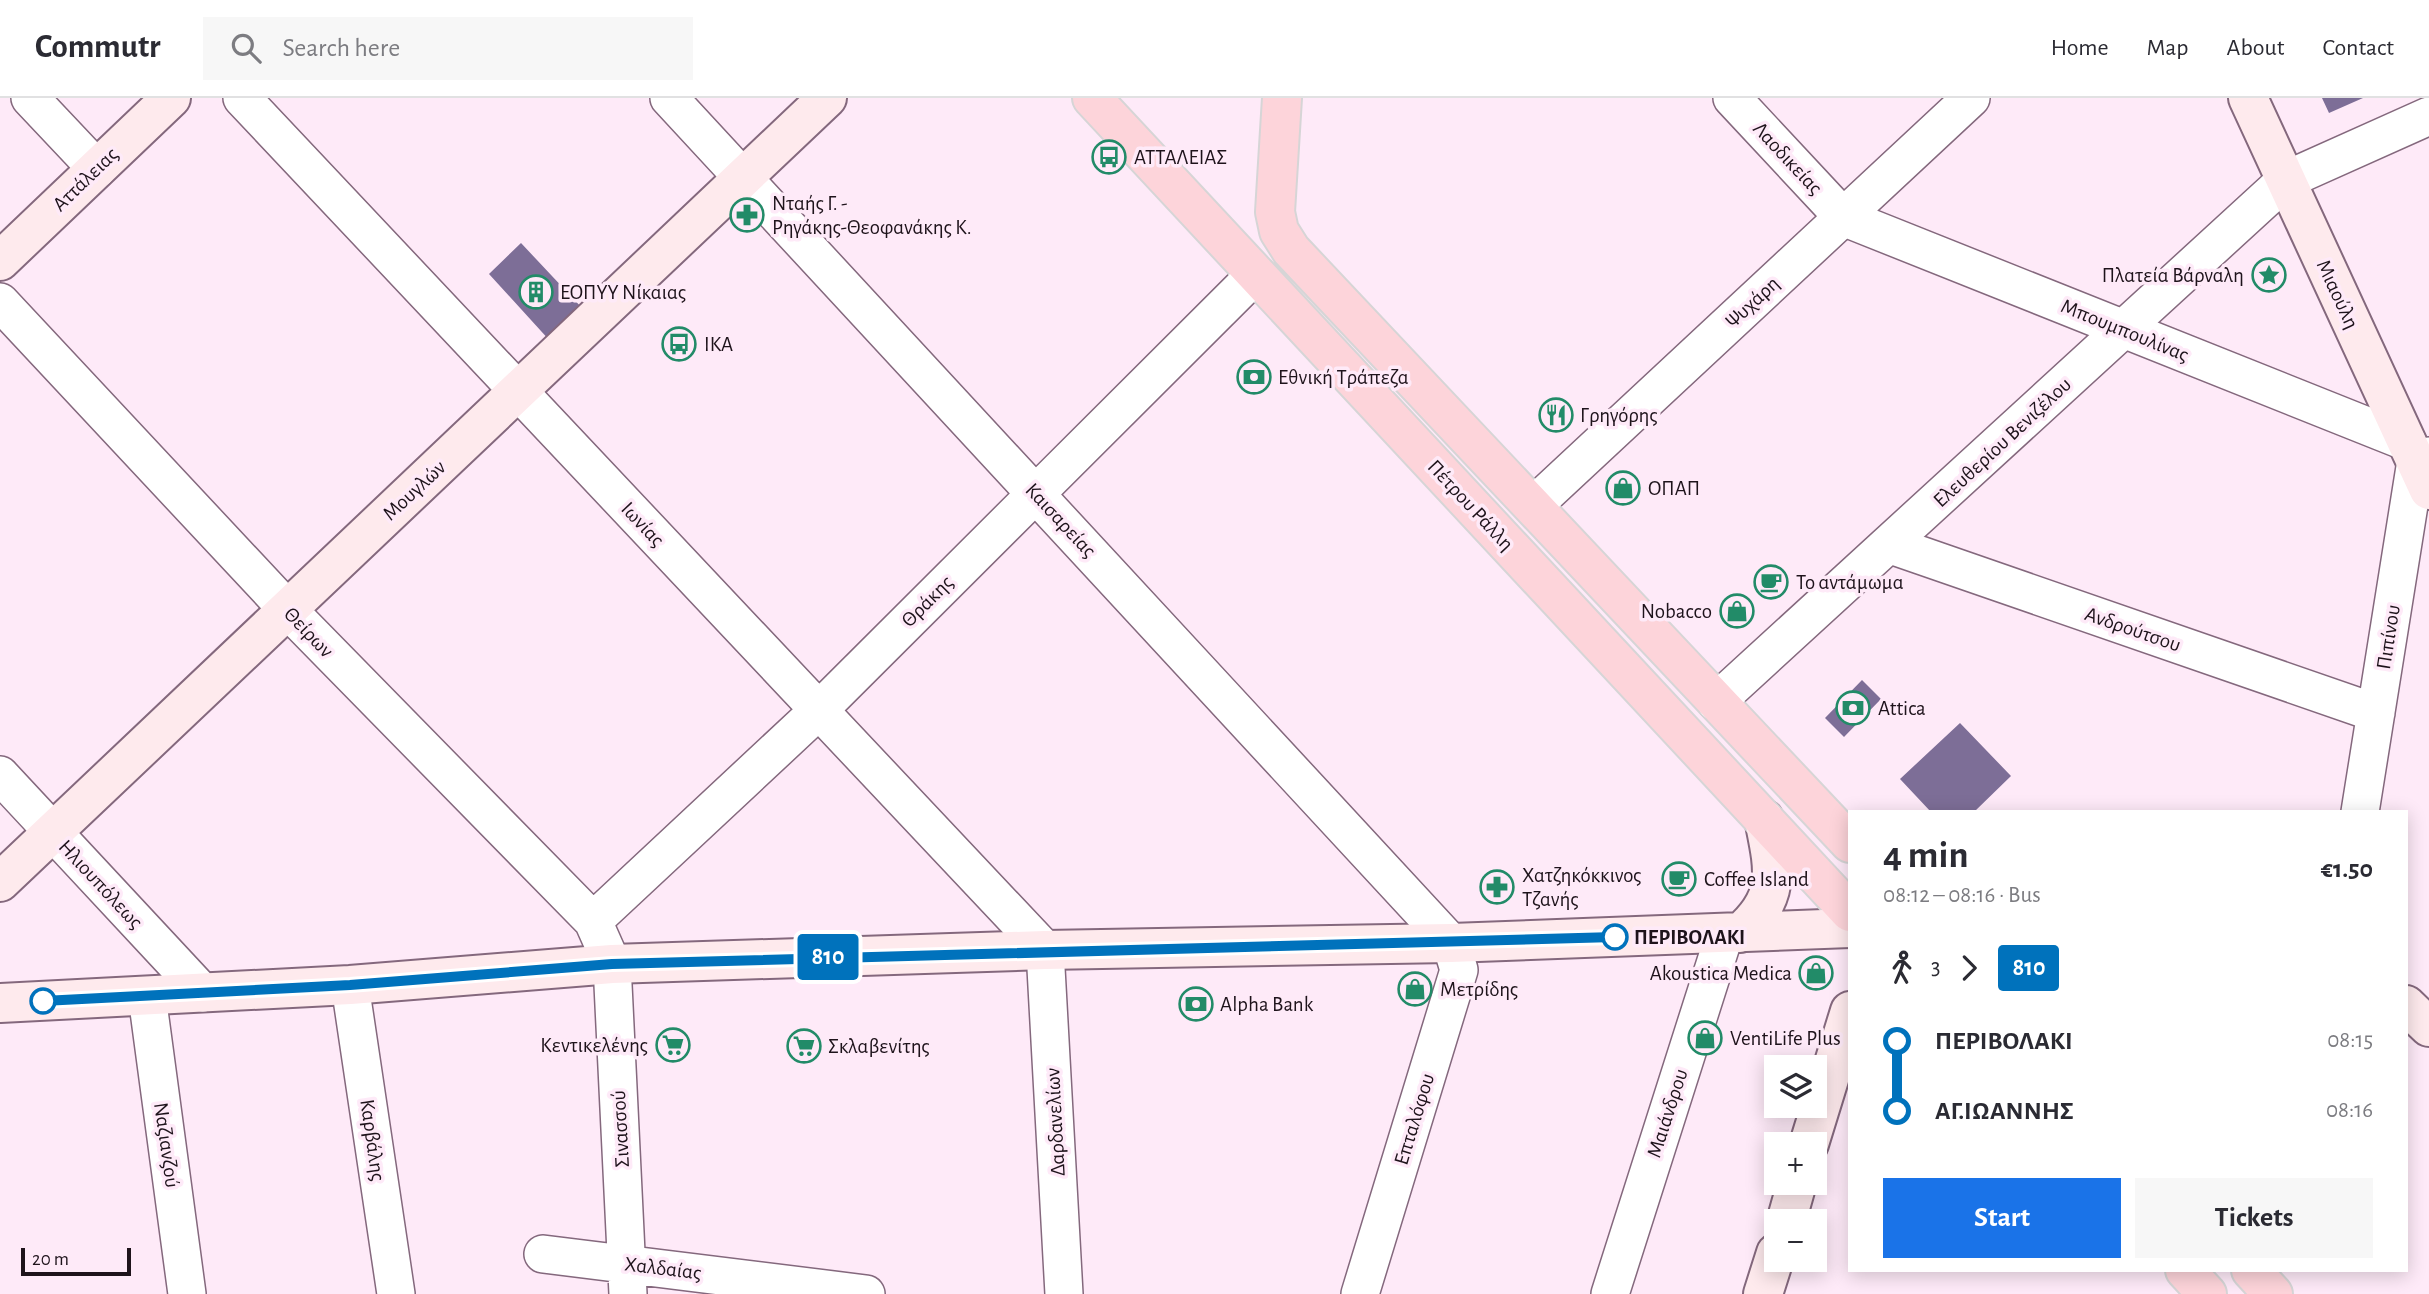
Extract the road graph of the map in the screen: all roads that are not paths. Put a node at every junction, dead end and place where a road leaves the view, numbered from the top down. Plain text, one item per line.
1 (30, 98) edge
2 (171, 98) edge
3 (242, 98) edge
4 (669, 98) edge
5 (827, 98) edge
6 (1092, 98) edge
7 (1282, 98) edge
8 (1732, 98) edge
9 (1971, 98) edge
10 (2248, 98) edge
11 (2429, 116) edge
12 (97, 169) junction
13 (743, 178) junction
14 (2286, 180) junction
15 (1843, 217) junction
16 (0, 261) edge
17 (1255, 275) junction
18 (0, 302) edge
19 (2123, 330) junction
20 (519, 391) junction
21 (2420, 462) edge
22 (1035, 492) junction
23 (1534, 505) junction
24 (1891, 545) junction
25 (288, 610) junction
26 (1716, 702) junction
27 (819, 710) junction
28 (2376, 713) junction
29 (0, 775) edge
30 (2360, 810) edge
31 (1764, 819) junction
32 (53, 833) junction
33 (1848, 841) edge
34 (0, 882) edge
35 (1848, 910) edge
36 (593, 921) junction
37 (1848, 928) edge
38 (1732, 933) junction
39 (1451, 943) junction
40 (1045, 950) junction
41 (612, 964) junction
42 (350, 985) junction
43 (203, 993) junction
44 (147, 996) junction
45 (0, 1003) edge
46 (2408, 1007) edge
47 (1848, 1017) edge
48 (2429, 1027) edge
49 (1813, 1132) edge
50 (543, 1254) dead end
51 (2187, 1272) edge
52 (2253, 1272) edge
53 (627, 1279) edge
54 (187, 1294) edge
55 (396, 1294) edge
56 (866, 1294) edge
57 (1064, 1294) edge
58 (1360, 1294) edge
59 (1610, 1294) edge
60 (2207, 1294) edge
61 (2273, 1294) edge

1 - 12 street
2 - 12 main road, Αττάλειας
3 - 20 street, Ιωνίας
4 - 13 street, Καισαρείας
5 - 13 main road, Μουγλών
6 - 17 main road, Πέτρου Ράλλη
7 - 23 main road
8 - 15 street, Λαοδικείας
9 - 15 street, Ψυχάρη
10 - 14 main road, Μιαούλη
11 - 14 street, Ελευθερίου Βενιζέλου
12 - 16 main road, Αττάλειας
13 - 20 main road, Μουγλών
13 - 22 street, Καισαρείας
14 - 19 street, Ελευθερίου Βενιζέλου
14 - 21 main road, Μιαούλη
15 - 19 street, Μπουμπουλίνας
15 - 23 street, Ψυχάρη
17 - 22 street, Θράκης
17 - 31 main road, Πέτρου Ράλλη
18 - 25 street, Θείρων
19 - 21 street, Μπουμπουλίνας
19 - 24 street, Ελευθερίου Βενιζέλου
20 - 25 main road, Μουγλών
20 - 27 street, Ιωνίας
21 - 28 street, Πιπίνου
22 - 27 street, Θράκης
22 - 39 street, Καισαρείας
23 - 26 main road
24 - 26 street, Ελευθερίου Βενιζέλου
24 - 28 street, Ανδρούτσου
25 - 32 main road, Μουγλών
25 - 36 street, Θείρων
26 - 33 main road
27 - 36 street, Θράκης
27 - 40 street, Ιωνίας
28 - 30 street, Πιπίνου
29 - 32 street, Ηλιουπόλεως
31 - 35 main road, Πέτρου Ράλλη
31 - 38 main road
32 - 34 main road, Μουγλών
32 - 43 street, Ηλιουπόλεως
36 - 41 street, Θείρων
37 - 38 main road
38 - 39 main road
38 - 59 street, Μαιάνδρου
39 - 40 main road
39 - 58 street, Επταλόφου
40 - 41 main road
40 - 57 street, Δαρδανελίων
41 - 42 main road
41 - 53 street, Σινασσού
42 - 43 main road
42 - 55 street, Καρβάλης
43 - 44 main road
44 - 45 main road
44 - 54 street, Ναζιανζού
46 - 48 main road
47 - 49 main road
50 - 53 street, Χαλδαίας
51 - 60 main road
52 - 61 main road
53 - 56 street, Χαλδαίας

